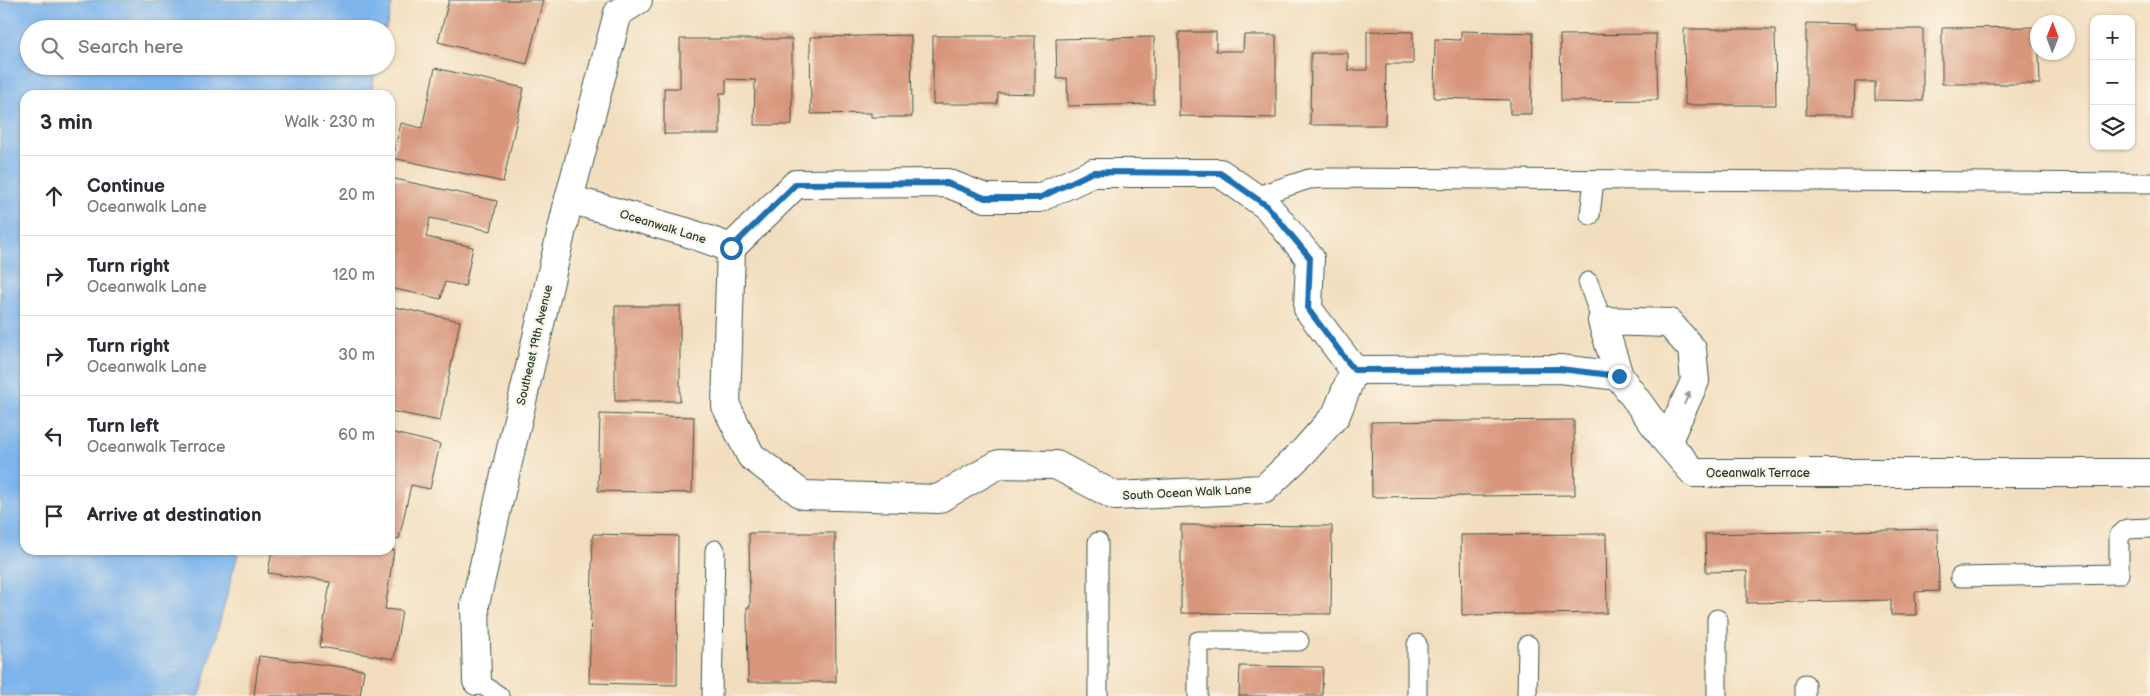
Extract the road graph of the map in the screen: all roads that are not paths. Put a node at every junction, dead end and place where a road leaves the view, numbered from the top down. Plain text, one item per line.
1 (628, 6) edge
2 (1594, 180) junction
3 (2150, 183) edge
4 (1254, 196) junction
5 (569, 199) junction
6 (1590, 215) dead end
7 (731, 248) junction
8 (1588, 282) dead end
9 (1602, 321) junction
10 (1354, 370) junction
11 (1619, 376) junction
12 (1667, 442) junction
13 (2150, 473) edge
14 (2150, 528) edge
15 (1098, 542) dead end
16 (714, 550) dead end
17 (1960, 577) dead end
18 (1717, 619) dead end
19 (1300, 641) dead end
20 (1417, 644) dead end
21 (1528, 645) dead end
22 (488, 688) edge
23 (712, 696) edge
24 (1098, 696) edge
25 (1198, 696) edge
26 (1417, 696) edge
27 (1527, 696) edge
28 (1717, 696) edge

1 - 5 street, Southeast 19th Avenue
2 - 3 lane
2 - 4 lane
2 - 6 lane
4 - 7 street
4 - 10 street
5 - 7 street, Oceanwalk Lane
5 - 22 street, Southeast 19th Avenue
7 - 10 street, South Ocean Walk Lane
8 - 9 lane
9 - 11 street, Oceanwalk Terrace
12 -> 9 street
10 - 11 street
11 - 12 street, Oceanwalk Terrace
12 - 13 street, Oceanwalk Terrace
14 - 17 lane
15 - 24 lane
16 - 23 lane
18 - 28 lane
19 - 25 lane
20 - 26 lane
21 - 27 lane

